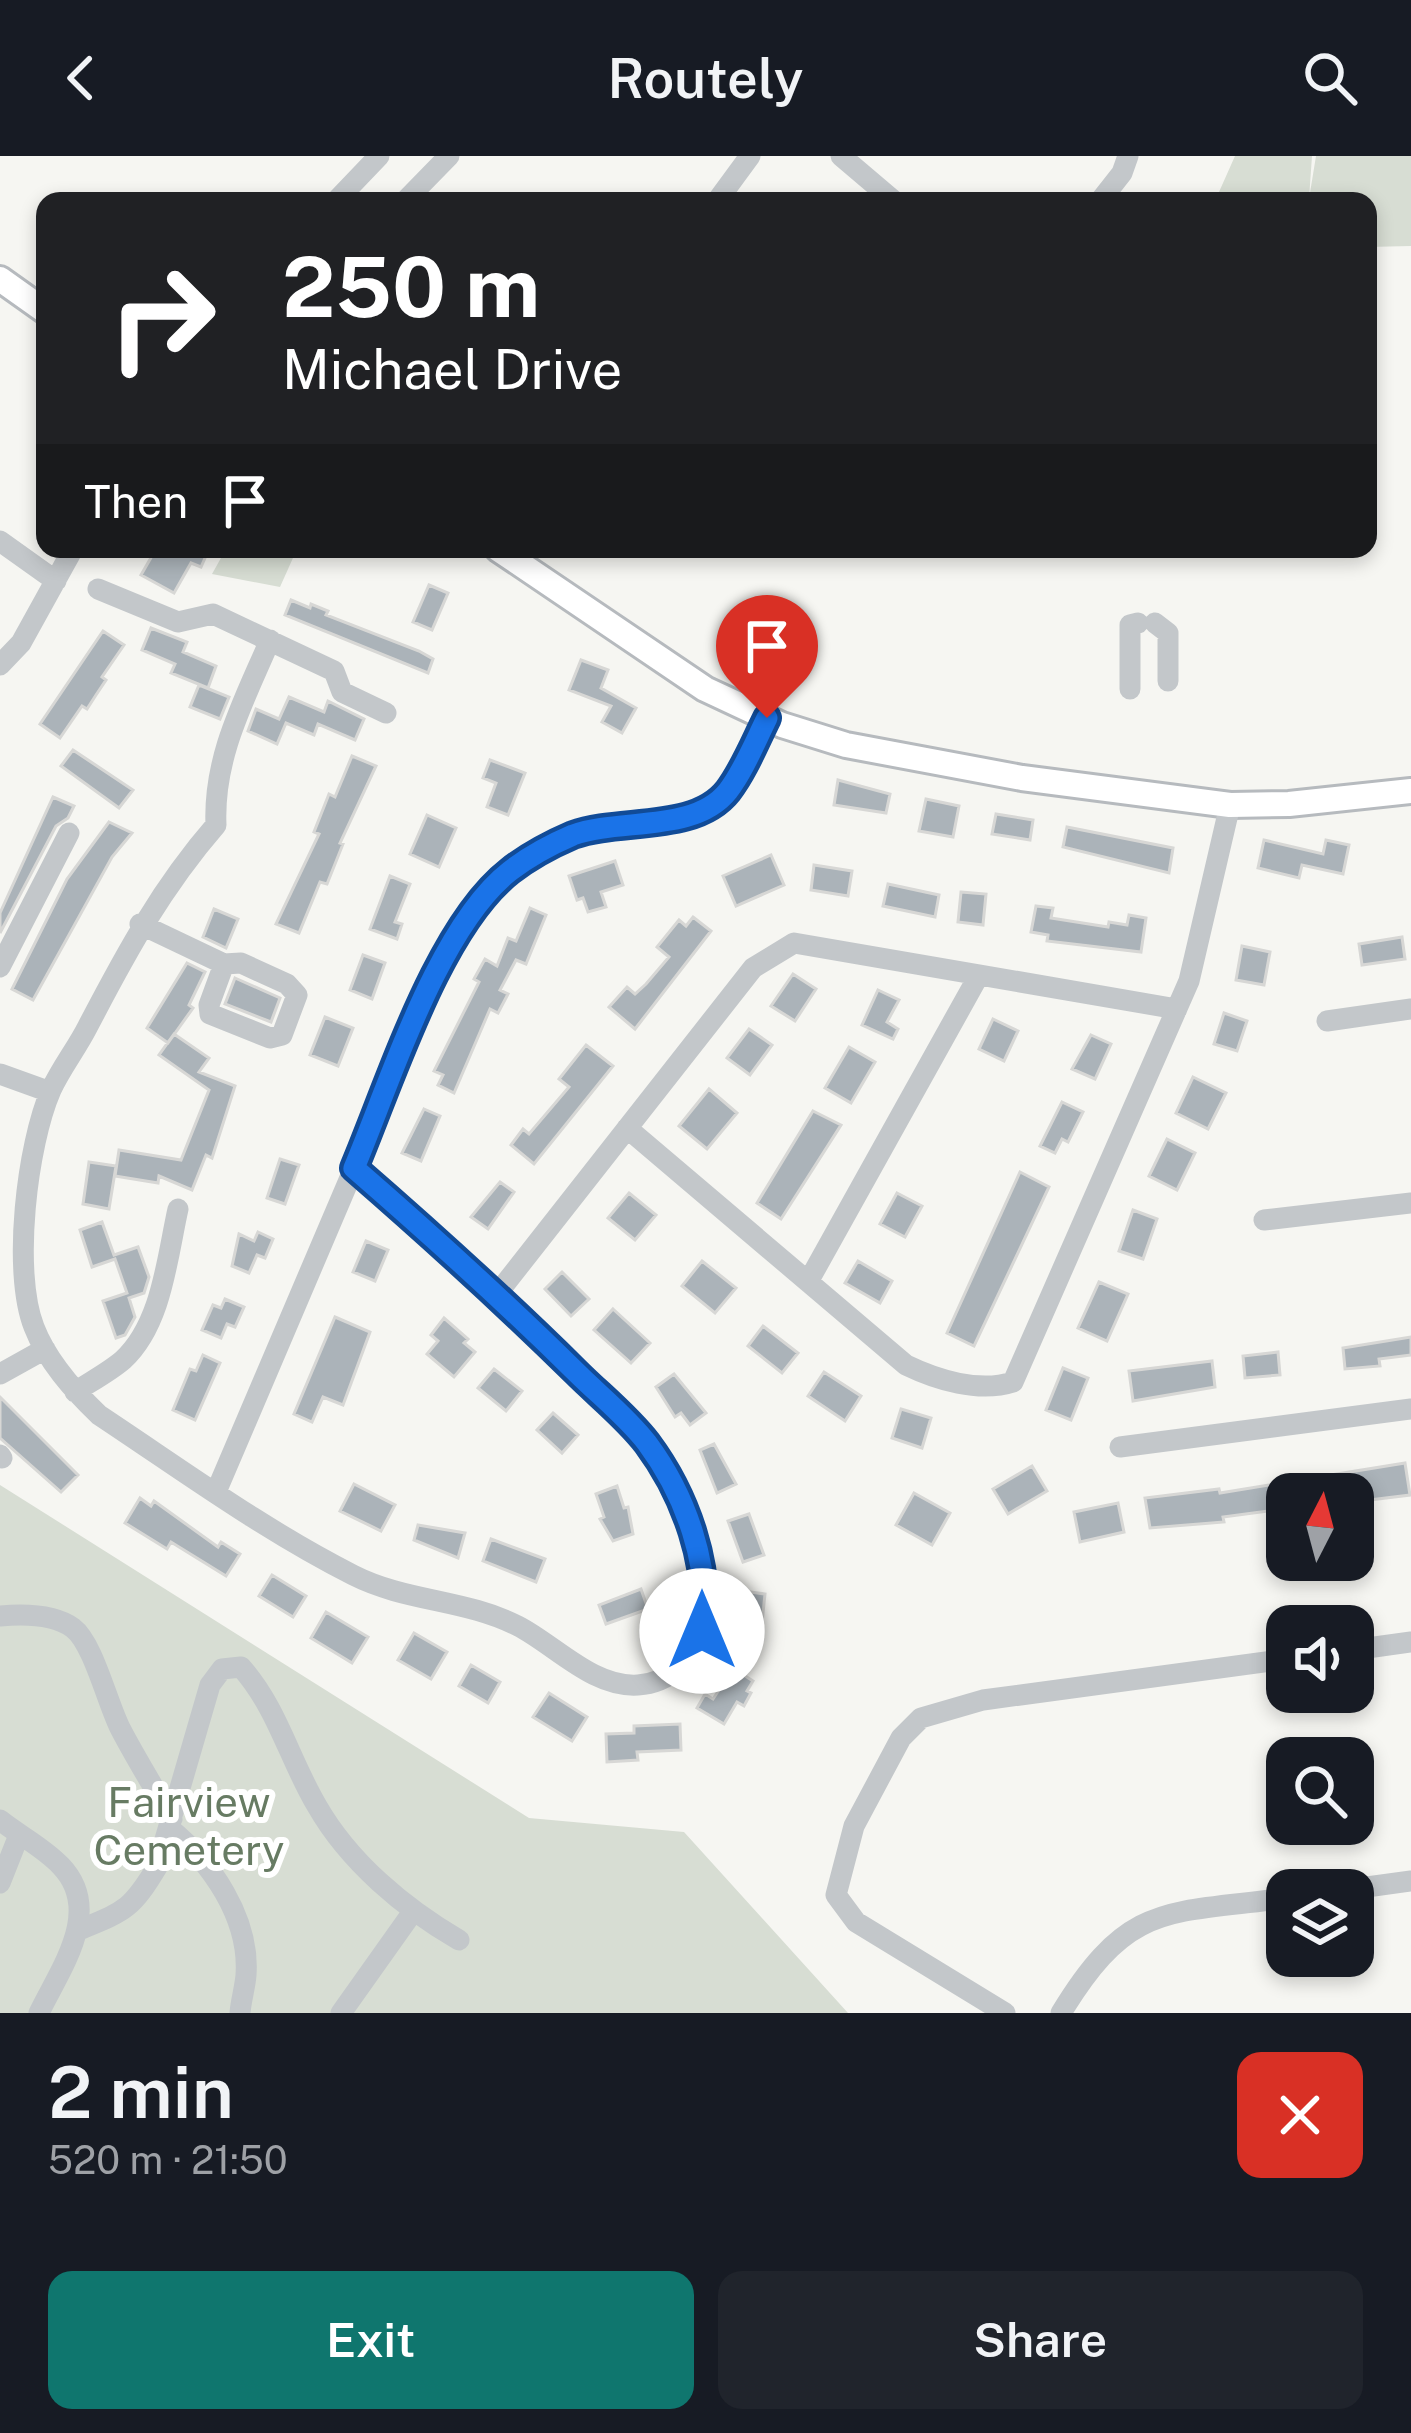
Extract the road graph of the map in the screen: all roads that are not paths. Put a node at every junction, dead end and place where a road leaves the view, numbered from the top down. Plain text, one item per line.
1 (379, 156) edge
2 (449, 156) edge
3 (750, 156) edge
4 (841, 156) edge
5 (1128, 156) edge
6 (345, 192) edge
7 (414, 192) edge
8 (723, 192) edge
9 (883, 192) edge
10 (1107, 192) edge
11 (0, 279) edge
12 (36, 305) edge
13 (0, 542) edge
14 (68, 558) edge
15 (519, 558) edge
16 (56, 581) junction
17 (98, 589) dead end
18 (270, 640) junction
19 (0, 665) edge
20 (1168, 681) dead end
21 (1130, 688) dead end
22 (386, 713) dead end
23 (767, 718) junction
24 (1411, 790) edge
25 (1230, 805) junction
26 (70, 833) dead end
27 (140, 924) junction
28 (224, 964) dead end
29 (0, 967) edge
30 (979, 975) junction
31 (1177, 1009) junction
32 (1411, 1009) edge
33 (1327, 1021) dead end
34 (0, 1075) edge
35 (50, 1092) junction
36 (627, 1128) junction
37 (354, 1168) junction
38 (1411, 1203) edge
39 (178, 1209) dead end
40 (1264, 1220) dead end
41 (808, 1282) junction
42 (497, 1294) junction
43 (45, 1349) junction
44 (0, 1374) edge
45 (75, 1392) junction
46 (1411, 1409) edge
47 (1120, 1447) dead end
48 (216, 1492) junction
49 (0, 1616) edge
50 (1411, 1642) edge
51 (1374, 1647) edge
52 (1266, 1662) edge
53 (0, 1820) edge
54 (170, 1823) junction
55 (19, 1834) junction
56 (1411, 1881) edge
57 (0, 1883) edge
58 (1374, 1886) edge
59 (1266, 1901) edge
60 (412, 1913) junction
61 (79, 1930) junction
62 (459, 1940) dead end
63 (39, 2013) edge
64 (240, 2013) edge
65 (341, 2013) edge
66 (1005, 2013) edge
67 (1061, 2013) edge

1 - 6 street
2 - 7 street
3 - 8 street
4 - 9 street
5 - 10 street
11 - 12 main road
13 - 16 street
14 - 16 street
15 - 23 main road
16 - 19 street
17 - 18 street
18 - 22 street
18 - 27 street
20 - 21 street
23 - 25 main road
23 - 37 street
24 - 25 main road
25 - 31 street
26 - 29 street
27 - 28 street
27 - 35 street
30 - 31 street
30 - 36 street
30 - 41 street
31 - 41 street
32 - 33 street
34 - 35 street
35 - 43 street
36 - 41 street
36 - 42 street
37 - 42 street
37 - 48 street
38 - 40 street
39 - 45 street
42 - 48 street
43 - 44 street
43 - 45 street
45 - 48 street
46 - 47 street
49 - 54 street
50 - 51 street
52 - 66 street
53 - 55 street
54 - 60 street
54 - 61 street
54 - 64 street
55 - 57 street
55 - 61 street
56 - 58 street
59 - 67 street
60 - 62 street
60 - 65 street
61 - 63 street

